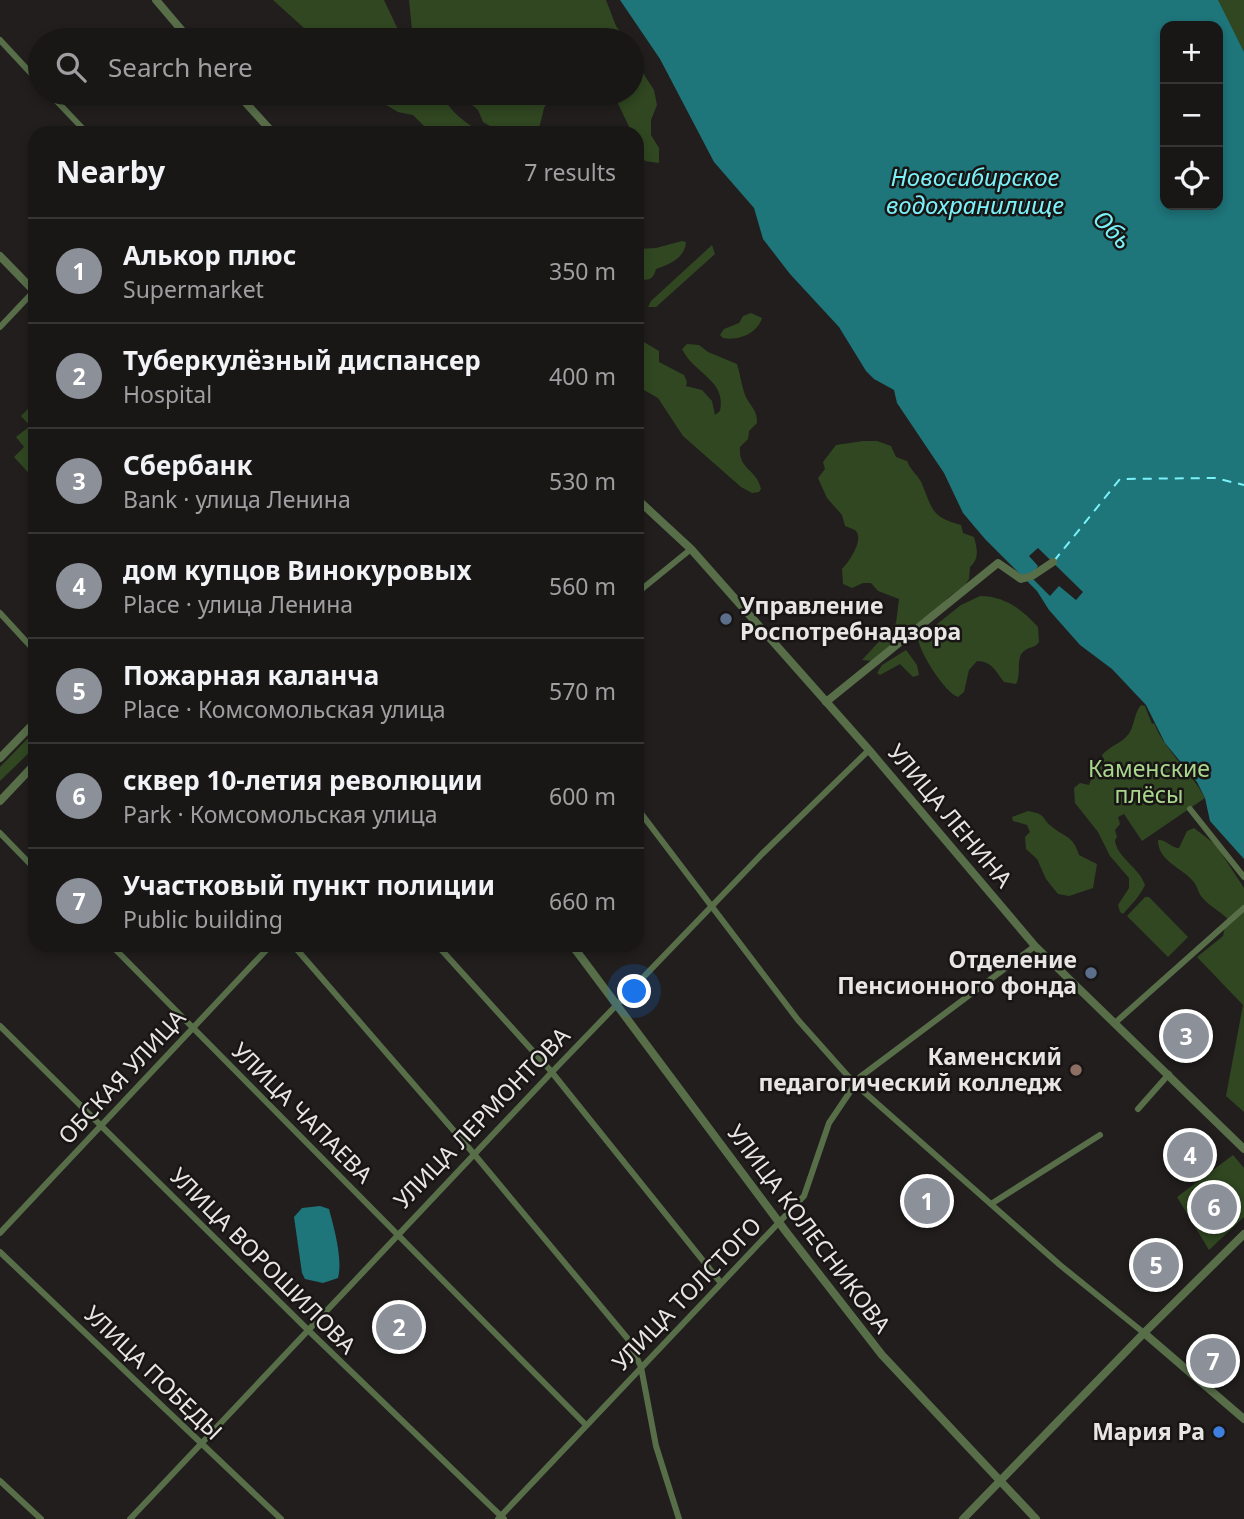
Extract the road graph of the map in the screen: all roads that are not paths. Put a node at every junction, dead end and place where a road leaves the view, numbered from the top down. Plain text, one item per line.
1 (156, 0) edge
2 (180, 28) edge
3 (0, 40) edge
4 (28, 70) edge
5 (61, 105) edge
6 (248, 105) edge
7 (81, 126) edge
8 (267, 126) edge
9 (0, 256) edge
10 (28, 284) edge
11 (28, 298) edge
12 (0, 327) edge
13 (644, 505) edge
14 (691, 549) junction
15 (1053, 562) dead end
16 (644, 587) edge
17 (0, 613) edge
18 (28, 644) edge
19 (826, 702) junction
20 (28, 729) edge
21 (869, 750) junction
22 (0, 758) edge
23 (28, 771) edge
24 (0, 801) edge
25 (1190, 809) dead end
26 (644, 817) edge
27 (0, 833) edge
28 (28, 862) edge
29 (1244, 877) edge
30 (712, 907) junction
31 (1244, 908) edge
32 (1035, 946) junction
33 (118, 952) edge
34 (264, 952) edge
35 (299, 952) edge
36 (443, 952) edge
37 (577, 952) edge
38 (617, 1005) junction
39 (1116, 1022) junction
40 (0, 1026) edge
41 (192, 1028) junction
42 (551, 1072) junction
43 (1169, 1074) junction
44 (855, 1084) junction
45 (1138, 1109) dead end
46 (101, 1125) junction
47 (1100, 1135) dead end
48 (1244, 1149) edge
49 (474, 1154) junction
50 (991, 1204) junction
51 (779, 1222) junction
52 (0, 1233) edge
53 (1244, 1234) edge
54 (398, 1235) junction
55 (0, 1252) edge
56 (721, 1283) junction
57 (307, 1330) junction
58 (1144, 1333) junction
59 (641, 1367) junction
60 (1244, 1419) edge
61 (586, 1425) junction
62 (201, 1444) junction
63 (1000, 1480) junction
64 (0, 1481) edge
65 (501, 1518) edge
66 (41, 1519) edge
67 (130, 1519) edge
68 (281, 1519) edge
69 (679, 1519) edge
70 (962, 1519) edge
71 (1036, 1519) edge

1 - 2 street
3 - 4 street
5 - 7 street
6 - 8 street
9 - 10 street
11 - 12 street
13 - 14 street, УЛИЦА ЛЕНИНА
14 - 16 street
14 - 19 street, УЛИЦА ЛЕНИНА
15 - 19 street
17 - 18 street
19 - 21 street, УЛИЦА ЛЕНИНА
20 - 22 street
21 - 30 street, УЛИЦА ЛЕРМОНТОВА
21 - 32 street, УЛИЦА ЛЕНИНА
23 - 24 street
25 - 29 street
26 - 30 street
27 - 28 street
30 - 38 street, УЛИЦА ЛЕРМОНТОВА
30 - 44 street
31 - 39 street
32 - 39 street, УЛИЦА ЛЕНИНА
32 - 44 street, УЛИЦА ТОЛСТОГО
33 - 41 street, УЛИЦА ЧАПАЕВА
34 - 41 street, ОБСКАЯ УЛИЦА
35 - 49 street
36 - 42 street
37 - 38 street, УЛИЦА КОЛЕСНИКОВА
38 - 42 street, УЛИЦА ЛЕРМОНТОВА
38 - 51 street, УЛИЦА КОЛЕСНИКОВА
39 - 43 street, УЛИЦА ЛЕНИНА
40 - 46 street, УЛИЦА ВОРОШИЛОВА
41 - 46 street, ОБСКАЯ УЛИЦА
41 - 54 street, УЛИЦА ЧАПАЕВА
42 - 49 street, УЛИЦА ЛЕРМОНТОВА
42 - 56 street
43 - 45 street
43 - 48 street, УЛИЦА ЛЕНИНА
44 - 50 street
44 - 51 street, УЛИЦА ТОЛСТОГО
46 - 52 street, ОБСКАЯ УЛИЦА
46 - 57 street, УЛИЦА ВОРОШИЛОВА
47 - 50 street
49 - 54 street, УЛИЦА ЛЕРМОНТОВА
49 - 59 street
50 - 58 street
51 - 56 street, УЛИЦА ТОЛСТОГО
51 - 63 street, УЛИЦА КОЛЕСНИКОВА
53 - 58 street
54 - 57 street, УЛИЦА ЛЕРМОНТОВА
54 - 61 street, УЛИЦА ЧАПАЕВА
55 - 62 street, УЛИЦА ПОБЕДЫ
56 - 59 street, УЛИЦА ТОЛСТОГО
57 - 62 street, УЛИЦА ЛЕРМОНТОВА
57 - 65 street, УЛИЦА ВОРОШИЛОВА
58 - 60 street
58 - 63 street
59 - 61 street, УЛИЦА ТОЛСТОГО
59 - 69 street
61 - 65 street, УЛИЦА ТОЛСТОГО
62 - 67 street, УЛИЦА ЛЕРМОНТОВА
62 - 68 street, УЛИЦА ПОБЕДЫ
63 - 70 street
63 - 71 street, УЛИЦА КОЛЕСНИКОВА
64 - 66 street

